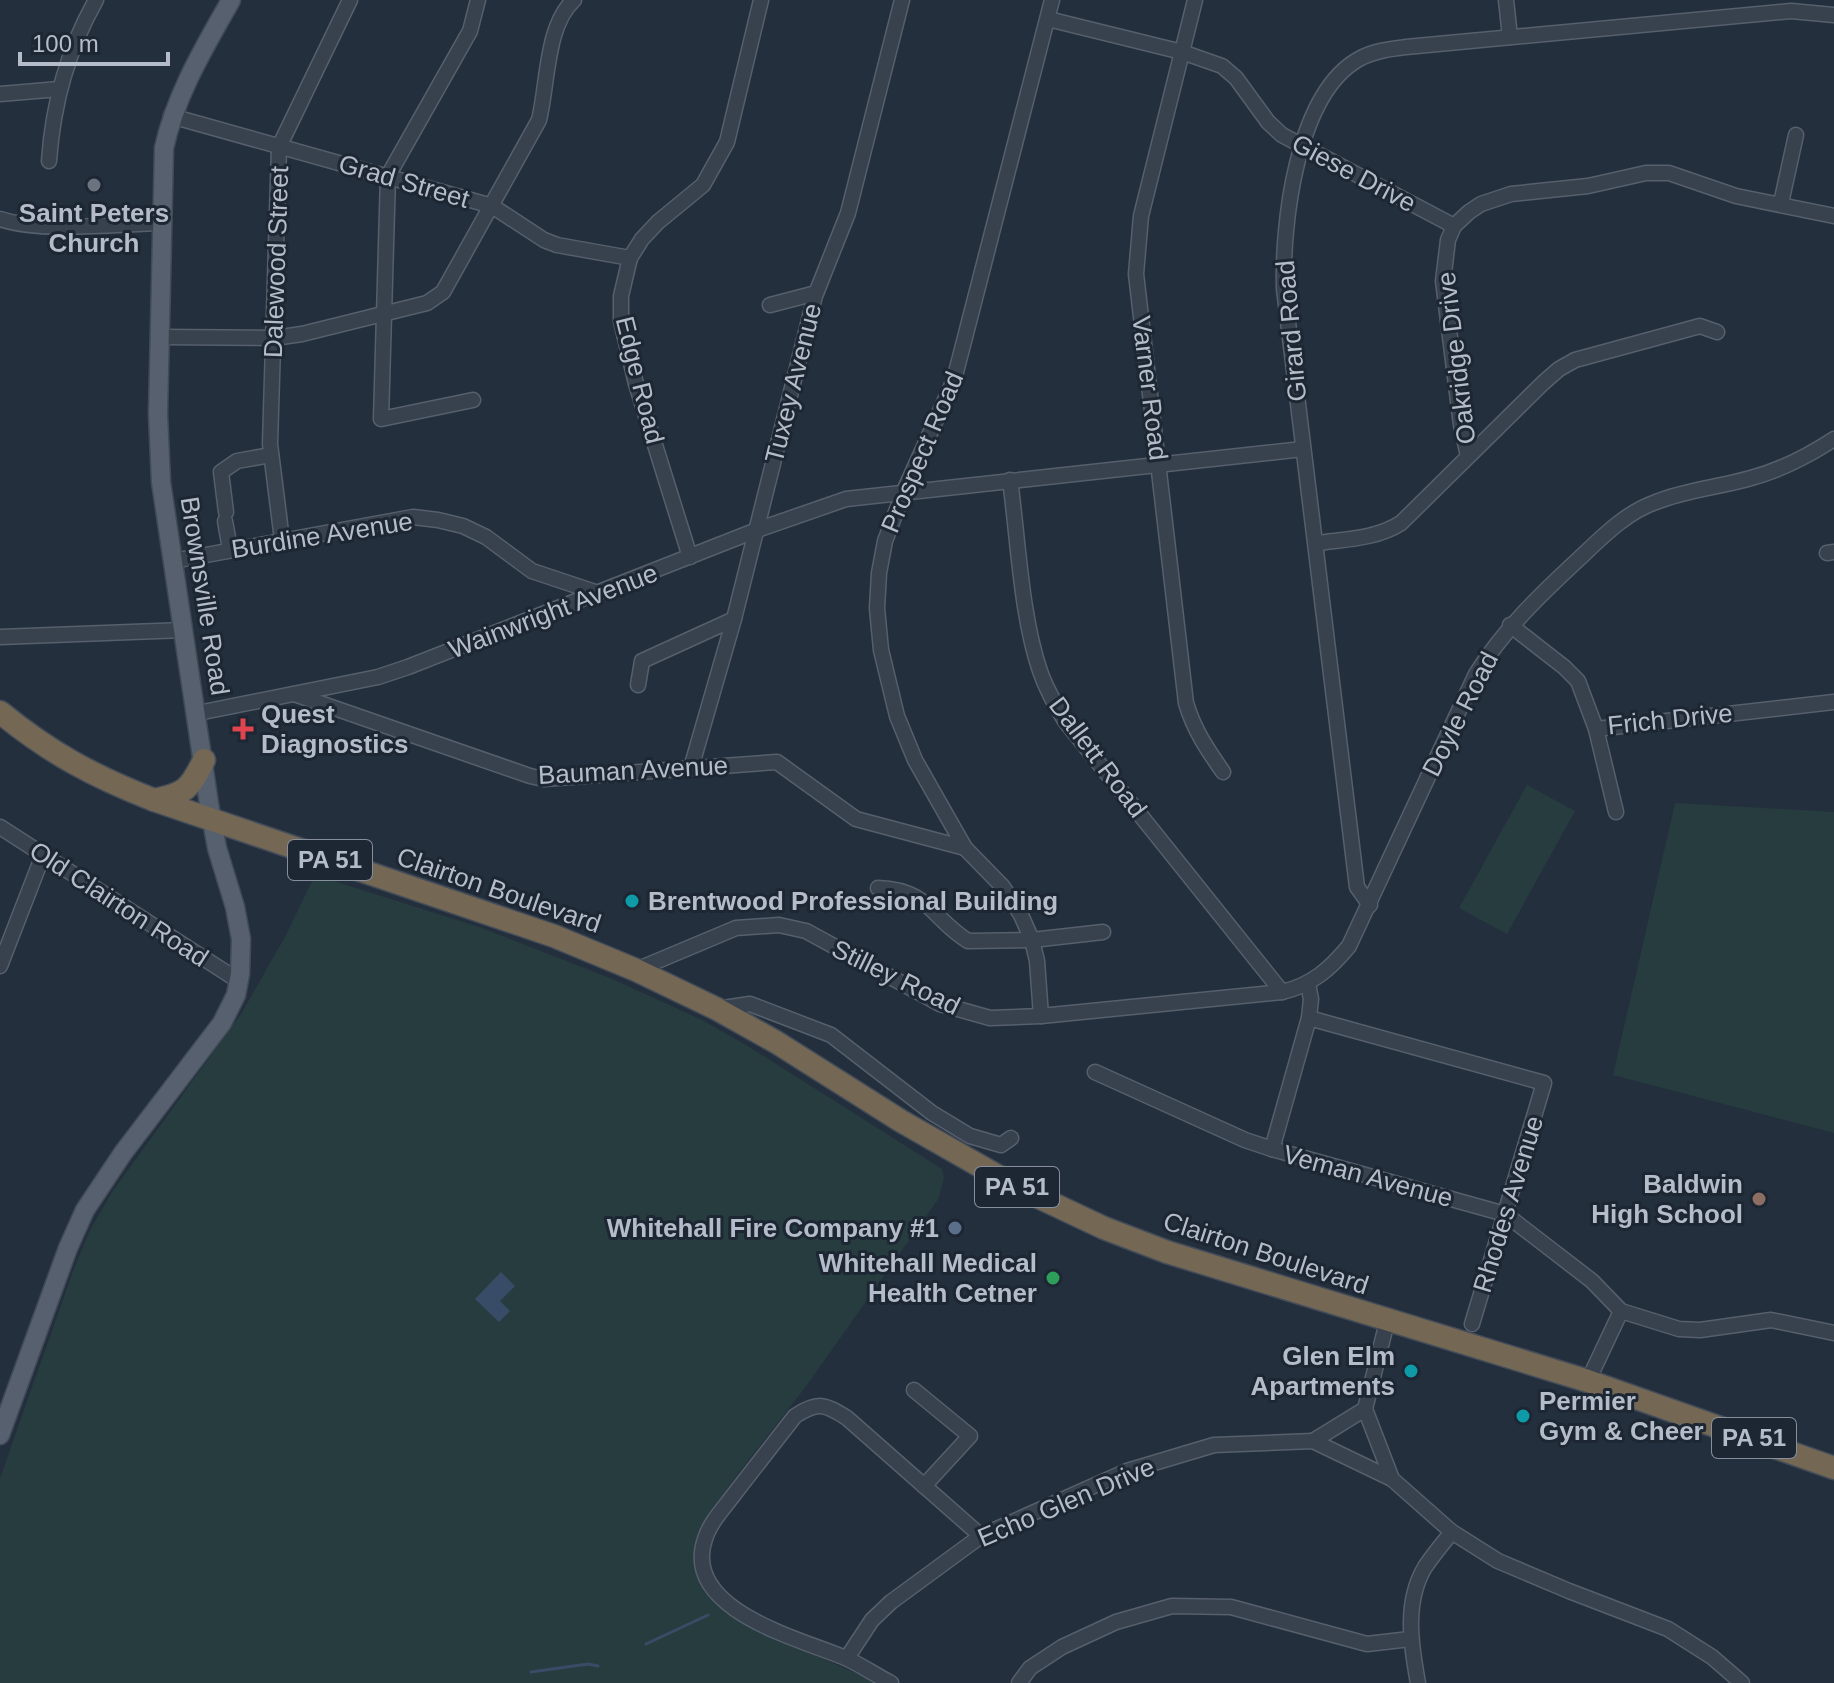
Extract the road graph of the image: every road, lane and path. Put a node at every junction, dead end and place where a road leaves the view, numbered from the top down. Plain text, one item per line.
1 (96, 0) edge
2 (231, 0) edge
3 (350, 0) edge
4 (478, 0) edge
5 (574, 0) edge
6 (761, 0) edge
7 (902, 0) edge
8 (1052, 0) edge
9 (1195, 0) edge
10 (1506, 0) edge
11 (1834, 15) edge
12 (1048, 19) junction
13 (1510, 37) junction
14 (1182, 52) junction
15 (59, 89) junction
16 (0, 94) edge
17 (171, 116) junction
18 (1796, 135) dead end
19 (279, 147) junction
20 (1302, 147) junction
21 (49, 161) dead end
22 (388, 176) junction
23 (1781, 203) junction
24 (492, 206) junction
25 (1834, 216) edge
26 (0, 219) edge
27 (162, 223) junction
28 (1454, 226) junction
29 (630, 258) junction
30 (816, 293) junction
31 (770, 305) dead end
32 (383, 313) junction
33 (1717, 332) dead end
34 (159, 337) junction
35 (274, 338) junction
36 (473, 400) dead end
37 (1834, 439) edge
38 (1303, 449) junction
39 (271, 455) junction
40 (1468, 456) junction
41 (1160, 465) junction
42 (1010, 480) junction
43 (904, 491) junction
44 (757, 530) junction
45 (282, 540) junction
46 (1317, 543) junction
47 (230, 549) junction
48 (690, 557) junction
49 (173, 561) junction
50 (598, 593) junction
51 (734, 619) junction
52 (1510, 625) junction
53 (184, 630) junction
54 (0, 637) edge
55 (638, 685) dead end
56 (293, 694) junction
57 (1834, 702) edge
58 (0, 712) edge
59 (198, 713) junction
60 (1596, 729) junction
61 (204, 760) junction
62 (691, 768) junction
63 (1223, 772) dead end
64 (154, 800) junction
65 (1616, 812) dead end
66 (212, 820) junction
67 (0, 827) edge
68 (965, 848) junction
69 (43, 855) junction
70 (878, 888) dead end
71 (1370, 905) junction
72 (1103, 932) dead end
73 (1032, 940) junction
74 (0, 966) edge
75 (636, 970) junction
76 (239, 981) junction
77 (1308, 984) junction
78 (1282, 992) junction
79 (717, 1009) junction
80 (1041, 1016) junction
81 (1309, 1018) junction
82 (1095, 1072) dead end
83 (1011, 1138) dead end
84 (1272, 1149) junction
85 (1505, 1214) junction
86 (1621, 1311) junction
87 (1387, 1322) junction
88 (1472, 1324) dead end
89 (1834, 1333) edge
90 (1588, 1381) junction
91 (914, 1390) dead end
92 (1365, 1409) junction
93 (0, 1435) edge
94 (1313, 1441) junction
95 (1834, 1468) edge
96 (1392, 1479) junction
97 (924, 1486) junction
98 (1452, 1532) junction
99 (981, 1536) junction
100 (1410, 1639) junction
101 (847, 1658) junction
102 (891, 1683) edge
103 (1019, 1683) edge
104 (1418, 1683) edge
105 (1742, 1683) edge

1 - 15 street
2 - 17 main road, Brownsville Road
3 - 19 street, Dalewood Street
4 - 22 street
5 - 24 street
6 - 29 street, Edge Road
7 - 30 street, Tuxey Avenue
8 - 12 street, Prospect Road
9 - 14 street, Varner Road
10 - 13 street
11 - 13 street, Girard Road
12 - 14 street, Giese Drive
12 - 43 street, Prospect Road
13 - 20 street, Girard Road
14 - 20 street, Giese Drive
14 - 41 street, Varner Road
15 - 16 street
15 - 21 street
17 - 19 street, Grad Street
17 - 27 main road, Brownsville Road
18 - 23 street
19 - 22 street, Grad Street
19 - 35 street, Dalewood Street
20 - 28 street, Giese Drive
20 - 38 street, Girard Road
22 - 24 street, Grad Street
22 - 32 street
23 - 25 street
23 - 28 street
24 - 29 street, Grad Street
24 - 32 street
26 - 27 street
27 - 34 main road, Brownsville Road
28 - 40 street, Oakridge Drive
29 - 48 street, Edge Road
30 - 31 street
30 - 44 street, Tuxey Avenue
32 - 35 street
32 - 36 street
33 - 40 street
34 - 35 street
34 - 49 main road, Brownsville Road
35 - 39 street, Dalewood Street
37 - 52 street, Doyle Road
38 - 41 street, Wainwright Avenue
38 - 46 street, Girard Road
39 - 45 street, Dalewood Street
39 - 47 street
40 - 46 street
41 - 42 street, Wainwright Avenue
41 - 63 street, Varner Road
42 - 43 street, Wainwright Avenue
42 - 78 street, Dallett Road
43 - 44 street, Wainwright Avenue
43 - 68 street, Prospect Road
44 - 48 street, Wainwright Avenue
44 - 51 street, Tuxey Avenue
45 - 47 street, Burdine Avenue
45 - 50 street, Burdine Avenue
46 - 71 street, Girard Road
47 - 49 street, Burdine Avenue
48 - 50 street, Wainwright Avenue
49 - 53 main road, Brownsville Road
50 - 56 street, Wainwright Avenue
51 - 55 street
51 - 62 street, Tuxey Avenue
52 - 60 street, Frich Drive
52 - 71 street, Doyle Road
53 - 54 street
53 - 59 main road, Brownsville Road
56 - 59 street, Wainwright Avenue
56 - 62 street, Bauman Avenue
57 - 60 street, Frich Drive
58 - 64 highway, Clairton Boulevard / PA 51
59 - 61 main road, Brownsville Road
60 - 65 street
61 - 64 highway
61 - 66 main road, Brownsville Road
62 - 68 street, Bauman Avenue
64 - 66 highway, Clairton Boulevard / PA 51
66 - 75 highway, Clairton Boulevard / PA 51
66 - 76 main road, Brownsville Road
67 - 69 street, Old Clairton Road
68 - 73 street, Prospect Road
69 - 74 street
69 - 76 street, Old Clairton Road
70 - 73 street
71 - 77 street, Doyle Road
72 - 73 street
73 - 80 street, Prospect Road
75 - 79 highway, Clairton Boulevard / PA 51
75 - 80 street, Stilley Road
76 - 93 main road, Brownsville Road
77 - 78 street, Stilley Road
77 - 81 street
78 - 80 street, Stilley Road
79 - 83 street, Clairton Boulevard
79 - 87 highway, Clairton Boulevard / PA 51
81 - 84 street
81 - 85 street, Rhodes Avenue
82 - 84 street, Veman Avenue
84 - 85 street, Veman Avenue
85 - 86 street, Veman Avenue
85 - 88 street, Rhodes Avenue
86 - 89 street
86 - 90 street
87 - 90 highway, Clairton Boulevard / PA 51
87 - 92 street
90 - 95 highway, Clairton Boulevard / PA 51
91 - 97 street
92 - 94 street
92 - 96 street
94 - 96 street, Echo Glen Drive
94 - 99 street, Echo Glen Drive
96 - 98 street, Echo Glen Drive
97 - 99 street
97 - 101 street
98 - 100 street
98 - 105 street, Echo Glen Drive
99 - 101 street, Echo Glen Drive
100 - 103 street
100 - 104 street
101 - 102 street

